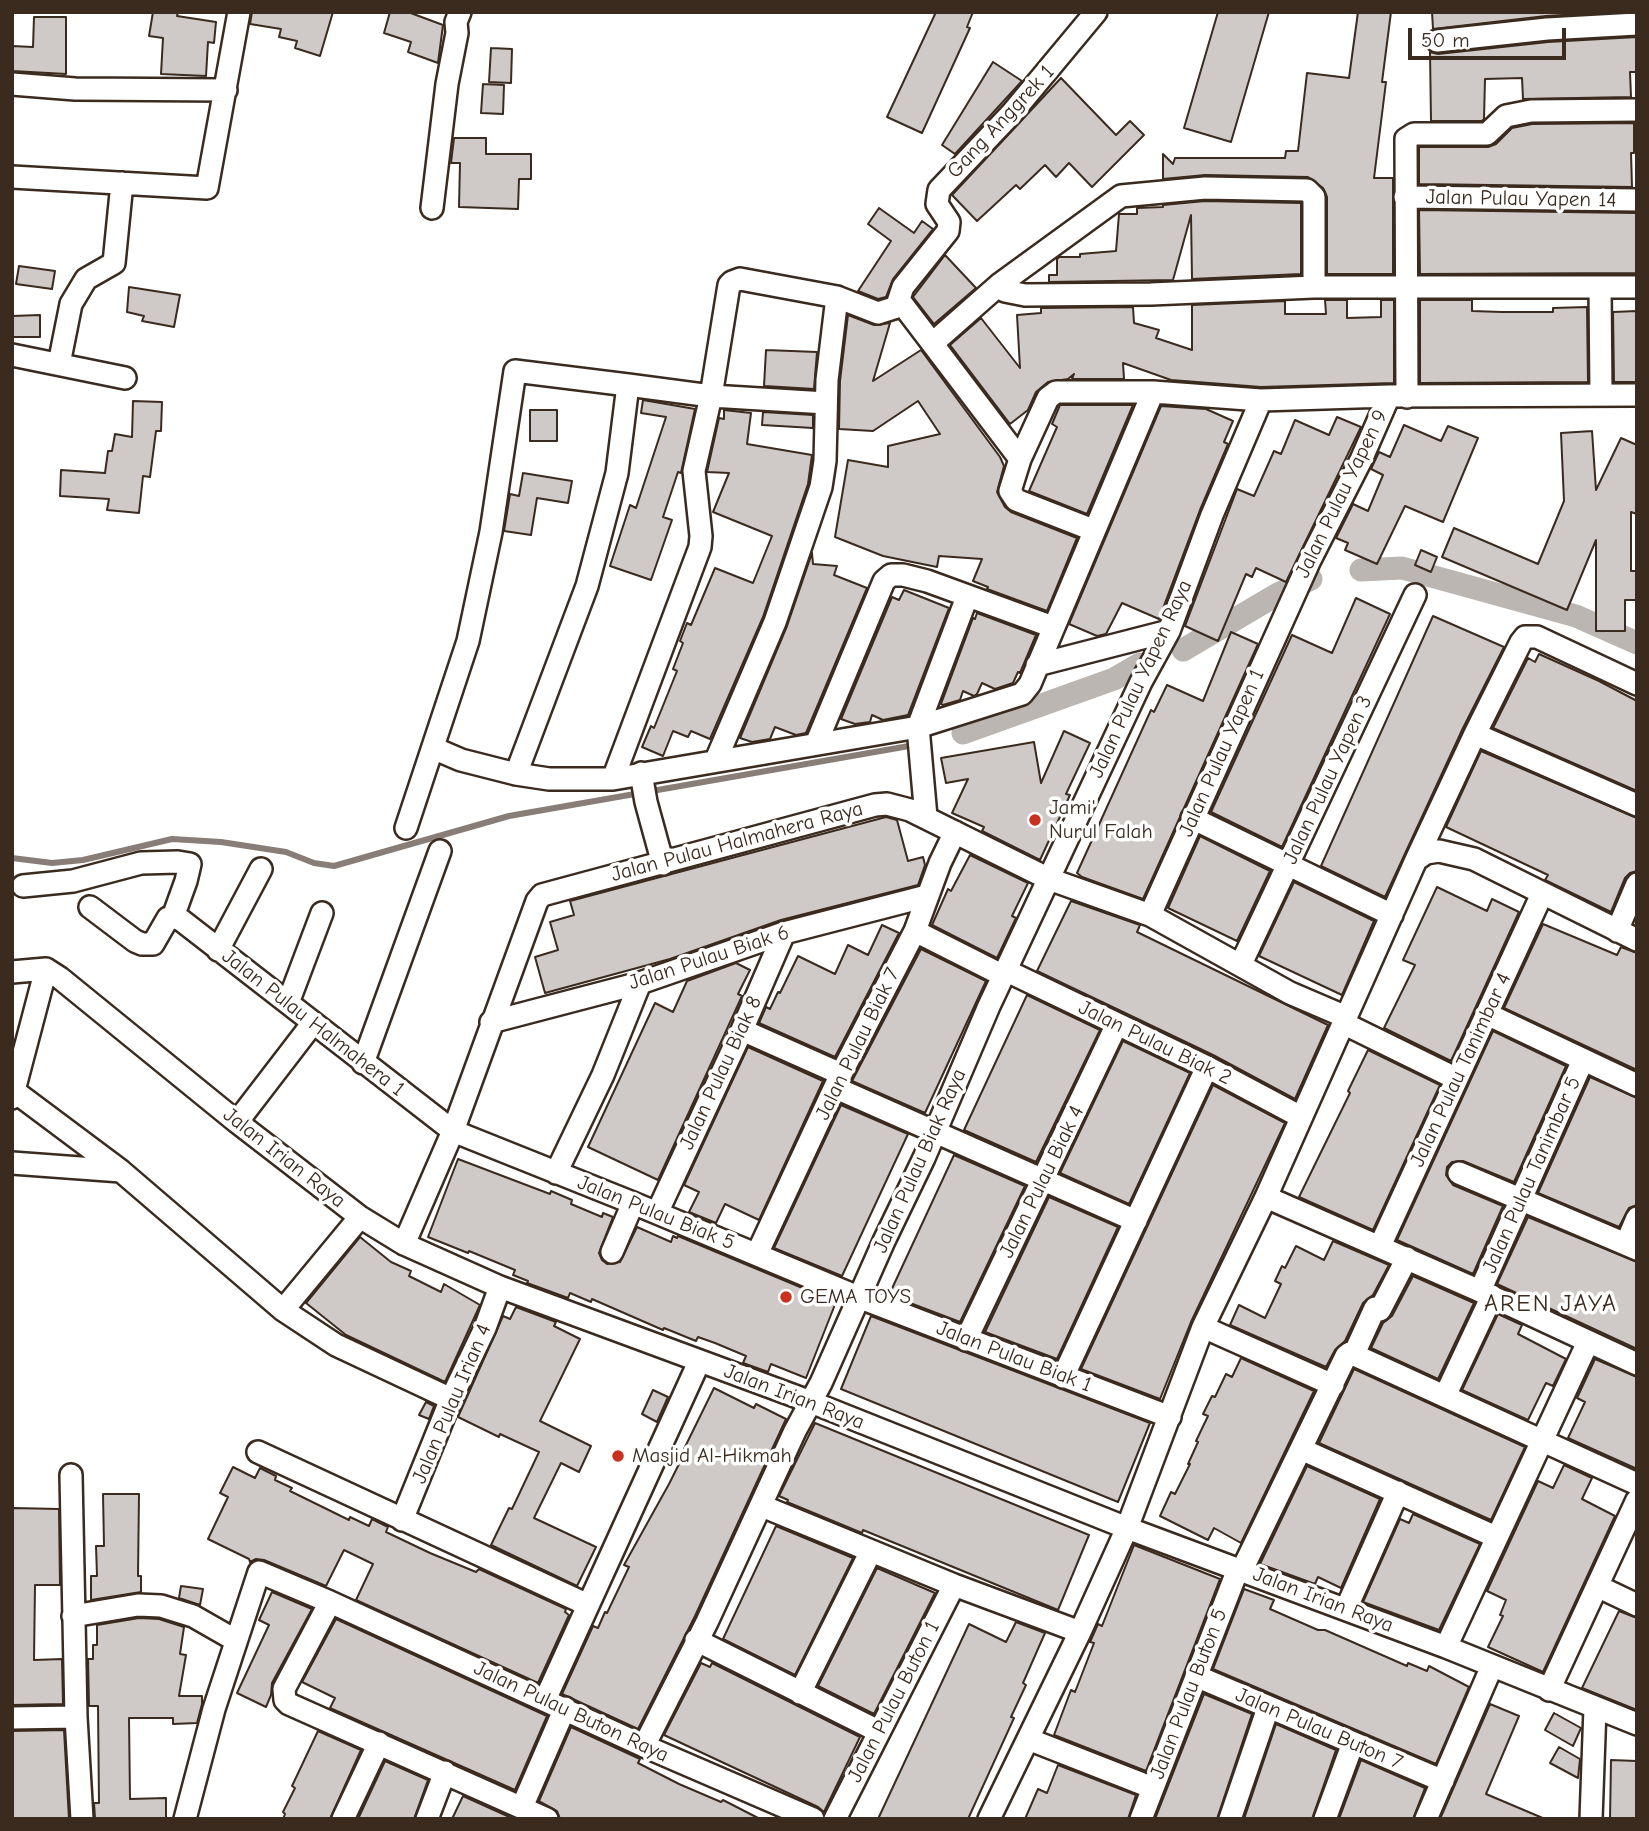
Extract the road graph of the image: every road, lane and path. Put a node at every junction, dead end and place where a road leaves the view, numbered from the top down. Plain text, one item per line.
1 (239, 12) edge
2 (460, 12) edge
3 (1096, 12) edge
4 (1637, 24) edge
5 (1437, 41) dead end
6 (12, 84) edge
7 (226, 90) junction
8 (1637, 110) edge
9 (12, 177) edge
10 (122, 183) junction
11 (1405, 197) junction
12 (1637, 200) edge
13 (432, 208) dead end
14 (1000, 284) junction
15 (1637, 286) edge
16 (1314, 287) junction
17 (1600, 287) junction
18 (1406, 288) junction
19 (837, 297) junction
20 (897, 305) junction
21 (933, 343) junction
22 (12, 355) edge
23 (59, 364) junction
24 (125, 378) dead end
25 (628, 385) junction
26 (1153, 392) junction
27 (1601, 394) junction
28 (1637, 395) edge
29 (711, 396) junction
30 (1398, 396) junction
31 (1261, 400) junction
32 (826, 403) junction
33 (1020, 459) junction
34 (1093, 530) junction
35 (1296, 592) joint
36 (1415, 595) dead end
37 (967, 597) junction
38 (1053, 627) junction
39 (1164, 639) junction
40 (1037, 664) junction
41 (1637, 684) edge
42 (918, 731) junction
43 (1475, 734) junction
44 (816, 744) junction
45 (433, 748) junction
46 (716, 760) junction
47 (516, 774) junction
48 (613, 779) junction
49 (644, 787) junction
50 (1637, 805) edge
51 (926, 817) junction
52 (1192, 818) junction
53 (406, 828) dead end
54 (955, 832) junction
55 (440, 851) dead end
56 (1416, 860) junction
57 (1289, 863) junction
58 (663, 864) junction
59 (261, 869) dead end
60 (1049, 879) junction
61 (1637, 884) edge
62 (23, 887) dead end
63 (1542, 894) junction
64 (927, 896) junction
65 (90, 907) dead end
66 (322, 913) dead end
67 (1150, 915) junction
68 (1392, 915) junction
69 (173, 917) junction
70 (915, 931) junction
71 (1617, 931) junction
72 (784, 933) junction
73 (1637, 940) edge
74 (218, 950) junction
75 (1241, 964) junction
76 (46, 969) junction
77 (12, 972) edge
78 (1005, 974) junction
79 (640, 983) junction
80 (288, 1003) junction
81 (1488, 1014) junction
82 (1345, 1020) junction
83 (491, 1022) junction
84 (313, 1023) junction
85 (1117, 1024) junction
86 (742, 1030) junction
87 (1583, 1059) junction
88 (363, 1063) junction
89 (1207, 1067) junction
90 (1457, 1079) junction
91 (839, 1081) junction
92 (1637, 1085) edge
93 (13, 1094) edge
94 (1301, 1117) junction
95 (237, 1122) junction
96 (453, 1131) junction
97 (935, 1133) junction
98 (12, 1163) edge
99 (121, 1171) junction
100 (556, 1173) junction
101 (1459, 1173) dead end
102 (1043, 1178) junction
103 (1266, 1197) junction
104 (1522, 1200) junction
105 (633, 1203) junction
106 (657, 1213) junction
107 (360, 1217) junction
108 (1637, 1218) edge
109 (1136, 1221) junction
110 (404, 1244) junction
111 (1380, 1246) junction
112 (1631, 1246) edge
113 (612, 1252) dead end
114 (757, 1254) junction
115 (1407, 1258) junction
116 (500, 1287) junction
117 (1486, 1293) junction
118 (859, 1297) junction
119 (283, 1310) junction
120 (1203, 1327) junction
121 (966, 1340) junction
122 (1588, 1342) junction
123 (1352, 1353) junction
124 (699, 1362) junction
125 (1637, 1364) edge
126 (1063, 1377) junction
127 (1333, 1385) junction
128 (1445, 1396) junction
129 (451, 1399) junction
130 (811, 1402) junction
131 (1170, 1417) junction
132 (1542, 1441) junction
133 (1301, 1449) junction
134 (258, 1452) dead end
135 (71, 1475) dead end
136 (1637, 1484) edge
137 (1398, 1492) junction
138 (1637, 1500) edge
139 (762, 1506) junction
140 (402, 1520) junction
141 (1127, 1528) junction
142 (1496, 1537) junction
143 (871, 1551) junction
144 (1240, 1569) junction
145 (954, 1585) junction
146 (1597, 1586) junction
147 (330, 1602) junction
148 (589, 1605) junction
149 (1637, 1605) edge
150 (1346, 1609) junction
151 (74, 1616) junction
152 (1080, 1632) junction
153 (235, 1640) junction
154 (696, 1640) junction
155 (1446, 1647) junction
156 (1492, 1667) junction
157 (1196, 1676) junction
158 (1549, 1690) junction
159 (800, 1693) junction
160 (545, 1700) junction
161 (565, 1708) junction
162 (1268, 1708) junction
163 (1595, 1708) junction
164 (76, 1717) junction
165 (12, 1718) edge
166 (1637, 1724) edge
167 (878, 1731) junction
168 (1028, 1739) junction
169 (379, 1743) junction
170 (1353, 1744) junction
171 (644, 1746) junction
172 (445, 1772) junction
173 (1443, 1781) junction
174 (1153, 1788) junction
175 (534, 1814) edge
176 (82, 1819) edge
177 (186, 1819) edge
178 (343, 1819) edge
179 (427, 1819) edge
180 (813, 1819) edge
181 (835, 1819) edge
182 (989, 1819) edge
183 (1141, 1819) edge
184 (1230, 1819) edge
185 (1325, 1819) edge
186 (1426, 1819) edge
187 (1591, 1819) edge

1 - 7 street
2 - 13 street
3 - 20 street, Gang Anggrek 1
4 - 5 street
6 - 7 street
7 - 10 street
8 - 11 street
9 - 10 street
10 - 23 street
11 - 12 street, Jalan Pulau Yapen 14
11 - 18 street
14 - 16 street
14 - 16 street
14 - 21 street
15 - 17 street
16 - 18 street
17 - 18 street
17 - 27 street
18 - 30 street
19 - 20 street
19 - 29 street
19 - 32 street
20 - 21 street
21 - 33 street
22 - 23 street
23 - 24 street
25 - 29 street
25 - 45 street
25 - 47 street
26 - 31 street
26 - 33 street
26 - 34 street
27 - 28 street
27 - 30 street
29 - 32 street
29 - 48 street
30 - 31 street
30 - 35 street, Jalan Pulau Yapen 9
31 - 39 street, Jalan Pulau Yapen Raya
32 - 46 street
33 - 34 street
34 - 38 street
35 - 52 street, Jalan Pulau Yapen 1
36 - 57 street, Jalan Pulau Yapen 3
37 - 38 street
37 - 42 street
37 - 44 street
38 - 40 street
39 - 40 street
39 - 60 street, Jalan Pulau Yapen Raya
40 - 42 street
41 - 43 street
42 - 44 street
42 - 51 street
43 - 50 street
43 - 56 street
44 - 46 street
45 - 47 street
45 - 53 street
46 - 49 street
47 - 48 street
48 - 49 street
49 - 58 street
51 - 54 street, Jalan Pulau Halmahera Raya
51 - 58 street, Jalan Pulau Halmahera Raya
52 - 57 street
52 - 67 street, Jalan Pulau Yapen 1
54 - 60 street, Jalan Pulau Halmahera Raya
54 - 64 street, Jalan Pulau Biak 7
55 - 88 street
56 - 63 street
56 - 68 street
57 - 68 street
57 - 75 street, Jalan Pulau Yapen 3
58 - 83 street, Jalan Pulau Halmahera Raya
59 - 74 street
60 - 67 street, Jalan Pulau Halmahera Raya
60 - 78 street, Jalan Pulau Biak Raya
61 - 71 street
62 - 69 street
63 - 71 street
63 - 81 street, Jalan Pulau Tanimbar 4
64 - 70 street, Jalan Pulau Biak 7
64 - 72 street, Jalan Pulau Biak 6
65 - 69 street
66 - 80 street
67 - 75 street, Jalan Pulau Halmahera Raya
68 - 82 street
69 - 74 street, Jalan Pulau Halmahera 1
70 - 78 street
70 - 91 street, Jalan Pulau Biak 7
71 - 73 street
72 - 79 street, Jalan Pulau Biak 6
72 - 86 street, Jalan Pulau Biak 8
74 - 80 street, Jalan Pulau Halmahera 1
75 - 82 street, Jalan Pulau Halmahera Raya
76 - 77 street
76 - 93 street
76 - 95 street, Jalan Irian Raya
78 - 85 street, Jalan Pulau Biak 2
78 - 97 street, Jalan Pulau Biak Raya
79 - 83 street, Jalan Pulau Biak 6
79 - 100 street
80 - 84 street, Jalan Pulau Halmahera 1
81 - 87 street
81 - 90 street, Jalan Pulau Tanimbar 4
82 - 90 street, Jalan Pulau Halmahera Raya
82 - 94 street
83 - 96 street, Jalan Pulau Halmahera Raya
84 - 88 street, Jalan Pulau Halmahera 1
84 - 95 street
85 - 89 street, Jalan Pulau Biak 2
85 - 102 street, Jalan Pulau Biak 4
86 - 91 street
86 - 106 street, Jalan Pulau Biak 8
87 - 92 street
87 - 104 street, Jalan Pulau Tanimbar 5
88 - 96 street, Jalan Pulau Halmahera 1
89 - 94 street, Jalan Pulau Biak 2
89 - 109 street
90 - 111 street, Jalan Pulau Tanimbar 4
91 - 97 street
91 - 114 street, Jalan Pulau Biak 7
93 - 99 street
94 - 103 street
95 - 107 street, Jalan Irian Raya
96 - 100 street, Jalan Pulau Biak 5
96 - 110 street, Jalan Pulau Halmahera Raya
97 - 102 street
97 - 118 street, Jalan Pulau Biak Raya
98 - 99 street
99 - 119 street
100 - 105 street, Jalan Pulau Biak 5
101 - 104 street
102 - 109 street
102 - 121 street, Jalan Pulau Biak 4
103 - 111 street
103 - 120 street
104 - 112 street
104 - 117 street, Jalan Pulau Tanimbar 5
105 - 106 street, Jalan Pulau Biak 5
105 - 113 street
106 - 114 street, Jalan Pulau Biak 5
107 - 110 street, Jalan Irian Raya
107 - 119 street
108 - 112 street
109 - 126 street
110 - 116 street, Jalan Irian Raya
111 - 115 street
114 - 118 street, Jalan Pulau Biak 5
115 - 117 street
115 - 123 street, Jalan Pulau Buton 5
116 - 124 street, Jalan Irian Raya
116 - 129 street, Jalan Pulau Irian 4
117 - 122 street
117 - 128 street, Jalan Pulau Tanimbar 5
118 - 121 street, Jalan Pulau Biak 1
118 - 130 street, Jalan Pulau Biak Raya
119 - 129 street
120 - 127 street
120 - 131 street
121 - 126 street, Jalan Pulau Biak 1
122 - 125 street
122 - 132 street
123 - 127 street, Jalan Pulau Buton 5
123 - 128 street
124 - 130 street, Jalan Irian Raya
124 - 148 street
126 - 131 street, Jalan Pulau Biak 1
127 - 133 street, Jalan Pulau Buton 5
128 - 132 street
129 - 140 street, Jalan Pulau Irian 4
130 - 139 street, Jalan Pulau Biak Raya
130 - 141 street, Jalan Irian Raya
131 - 141 street
132 - 136 street
132 - 142 street
133 - 137 street
133 - 144 street, Jalan Pulau Buton 5
134 - 140 street
135 - 151 street
137 - 142 street
137 - 150 street
138 - 146 street
139 - 143 street
139 - 154 street, Jalan Pulau Biak Raya
140 - 148 street
141 - 144 street, Jalan Irian Raya
141 - 152 street
142 - 155 street
143 - 145 street
143 - 159 street
144 - 150 street, Jalan Irian Raya
144 - 157 street, Jalan Pulau Buton 5
145 - 152 street
145 - 167 street, Jalan Pulau Buton 1
146 - 149 street
146 - 158 street
147 - 153 street, Jalan Pulau Buton Raya
147 - 160 street, Jalan Pulau Buton Raya
147 - 169 street
148 - 160 street
150 - 155 street, Jalan Irian Raya
151 - 153 street
151 - 164 street
152 - 168 street
153 - 177 street
154 - 159 street
154 - 171 street, Jalan Pulau Biak Raya
155 - 156 street, Jalan Irian Raya
156 - 158 street, Jalan Irian Raya
156 - 173 street
157 - 162 street, Jalan Pulau Buton 7
157 - 174 street, Jalan Pulau Buton 5
158 - 163 street, Jalan Irian Raya
159 - 167 street
160 - 161 street, Jalan Pulau Buton Raya
161 - 171 street, Jalan Pulau Buton Raya
161 - 175 street
162 - 170 street, Jalan Pulau Buton 7
162 - 184 street
163 - 166 street, Jalan Irian Raya
163 - 187 street
164 - 165 street
164 - 176 street
167 - 181 street, Jalan Pulau Buton 1
168 - 174 street
168 - 182 street
169 - 172 street
169 - 178 street
170 - 173 street, Jalan Pulau Buton 7
170 - 185 street
171 - 180 street, Jalan Pulau Buton Raya
172 - 175 street
172 - 179 street
173 - 186 street
174 - 183 street, Jalan Pulau Buton 5

